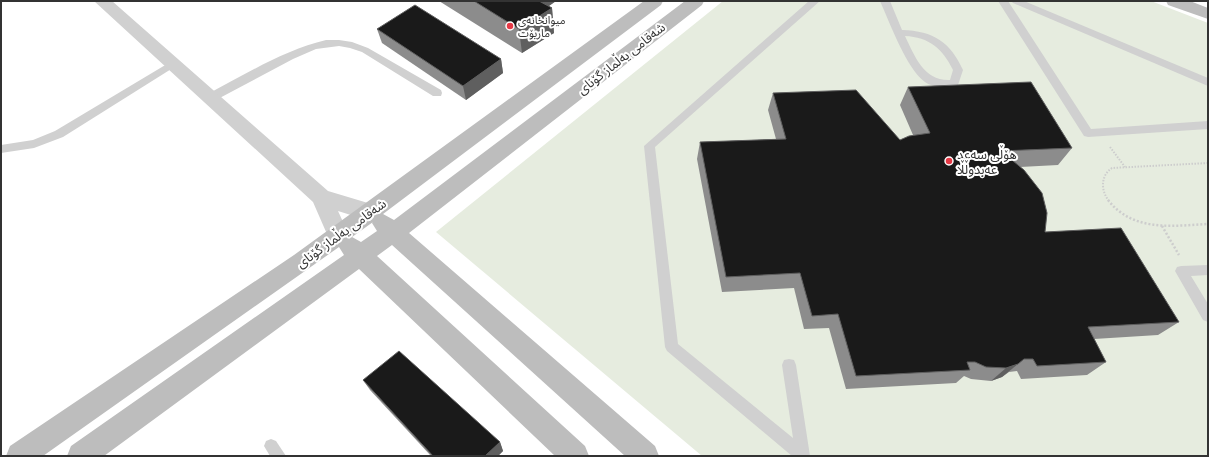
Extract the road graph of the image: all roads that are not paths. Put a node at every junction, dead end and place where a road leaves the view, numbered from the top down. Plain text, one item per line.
1 (102, 1) edge
2 (655, 1) edge
3 (696, 1) edge
4 (815, 1) edge
5 (884, 1) edge
6 (1003, 1) edge
7 (1016, 1) edge
8 (1174, 1) edge
9 (1208, 14) edge
10 (900, 33) junction
11 (172, 64) junction
12 (1208, 82) edge
13 (437, 94) dead end
14 (210, 98) junction
15 (1208, 125) edge
16 (1, 149) edge
17 (321, 197) junction
18 (370, 212) junction
19 (393, 232) junction
20 (338, 235) junction
21 (360, 255) junction
22 (1208, 270) edge
23 (1208, 316) edge
24 (789, 365) dead end
25 (20, 456) edge
26 (81, 456) edge
27 (575, 456) edge
28 (645, 456) edge
29 (803, 456) edge

1 - 11 street
2 - 18 street, شەقامی یەڵماز گۆنای
3 - 19 street, شەقامی یەڵماز گۆنای
4 - 29 lane
5 - 10 lane
6 - 15 lane
7 - 12 lane
8 - 9 street
10 - 10 lane
11 - 14 street
11 - 16 lane
13 - 14 lane
14 - 17 street
17 - 18 street
17 - 20 street
18 - 19 street
18 - 20 street, شەقامی یەڵماز گۆنای
19 - 21 street, شەقامی یەڵماز گۆنای
19 - 28 street
20 - 21 street
20 - 25 street, شەقامی یەڵماز گۆنای
21 - 26 street, شەقامی یەڵماز گۆنای
21 - 27 street
22 - 23 lane
24 - 29 lane

